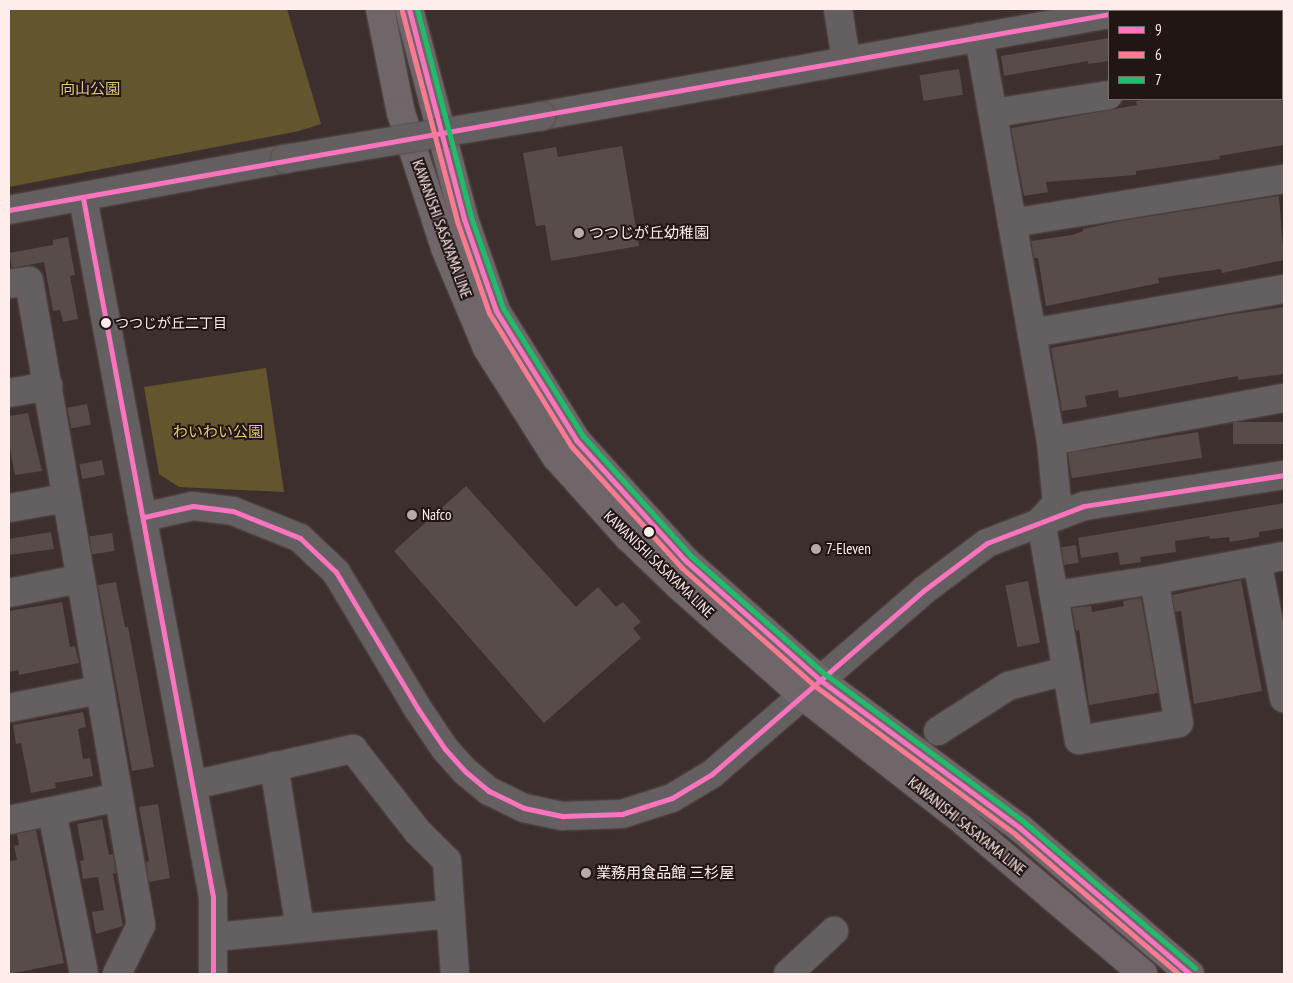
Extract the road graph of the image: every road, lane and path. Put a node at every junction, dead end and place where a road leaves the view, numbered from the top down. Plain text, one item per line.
1 (380, 9) edge
2 (409, 9) edge
3 (838, 9) edge
4 (1108, 14) edge
5 (979, 37) junction
6 (846, 60) junction
7 (1108, 95) edge
8 (994, 113) junction
9 (1284, 179) edge
10 (83, 198) junction
11 (9, 210) edge
12 (1012, 224) junction
13 (9, 284) edge
14 (1284, 289) edge
15 (1032, 332) junction
16 (48, 386) junction
17 (9, 393) edge
18 (1284, 398) edge
19 (1052, 441) junction
20 (1284, 475) edge
21 (66, 498) junction
22 (9, 508) edge
23 (144, 517) junction
24 (1041, 521) junction
25 (1284, 556) edge
26 (1257, 561) junction
27 (79, 579) junction
28 (1154, 580) junction
29 (9, 593) edge
30 (1056, 595) junction
31 (1066, 671) junction
32 (811, 688) junction
33 (98, 690) junction
34 (1284, 698) edge
35 (9, 708) edge
36 (938, 731) dead end
37 (879, 739) junction
38 (274, 766) junction
39 (193, 785) junction
40 (119, 798) junction
41 (52, 812) junction
42 (9, 820) edge
43 (451, 914) junction
44 (300, 928) junction
45 (834, 931) dead end
46 (215, 937) junction
47 (84, 974) edge
48 (117, 974) edge
49 (213, 974) edge
50 (455, 974) edge
51 (788, 974) edge
52 (1143, 974) edge
53 (1190, 974) edge

1 - 32 main road, KAWANISHI SASAYAMA LINE
2 - 32 main road, KAWANISHI SASAYAMA LINE
3 - 6 street
4 - 5 street
5 - 6 street
5 - 8 street
6 - 10 street, bridge
7 - 8 street
8 - 12 street
9 - 12 street
10 - 11 street
10 - 23 street
12 - 15 street
13 - 16 street
14 - 15 street
15 - 19 street
16 - 17 street
16 - 21 street
18 - 19 street
19 - 24 street
20 - 24 street
21 - 22 street
21 - 27 street
23 - 32 street
23 - 39 street
24 - 30 street
24 - 32 street
25 - 26 street
26 - 28 street
26 - 34 street
27 - 29 street
27 - 33 street
28 - 30 street
28 - 31 street
30 - 31 street
31 - 36 street
32 - 37 main road, KAWANISHI SASAYAMA LINE
33 - 35 street
33 - 40 street
37 - 52 main road, KAWANISHI SASAYAMA LINE
37 - 53 main road, KAWANISHI SASAYAMA LINE
38 - 39 street
38 - 43 street
38 - 44 street
39 - 46 street
40 - 41 street
40 - 48 street
41 - 42 street
41 - 47 street
43 - 44 street
43 - 50 street
44 - 46 street
45 - 51 street
46 - 49 street

